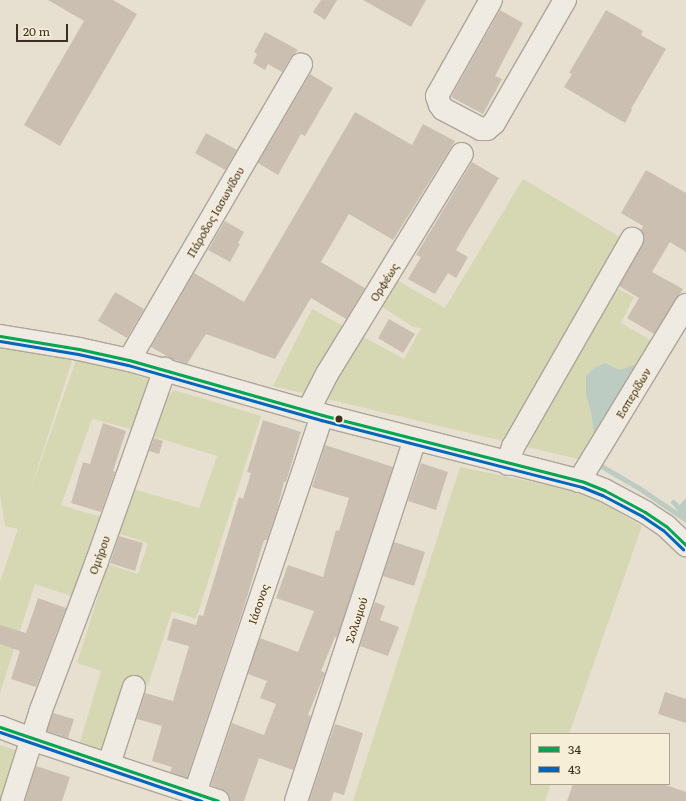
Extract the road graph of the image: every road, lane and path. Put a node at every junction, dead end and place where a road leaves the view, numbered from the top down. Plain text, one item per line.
1 (491, 0) edge
2 (565, 0) edge
3 (301, 64) dead end
4 (462, 154) dead end
5 (632, 239) dead end
6 (686, 305) edge
7 (0, 336) edge
8 (129, 360) junction
9 (165, 369) junction
10 (315, 413) junction
11 (415, 440) junction
12 (508, 464) junction
13 (579, 481) junction
14 (686, 545) edge
15 (134, 687) dead end
16 (0, 727) edge
17 (31, 739) junction
18 (109, 764) junction
19 (195, 793) junction
20 (12, 801) edge
21 (218, 801) edge
22 (296, 801) edge

1 - 2 street
3 - 8 street, Πάροδος Ιασωνίδου
4 - 10 street, Ορφέως
5 - 12 street
6 - 13 street, Εσπερίδων
7 - 8 street
8 - 9 street
9 - 10 street
9 - 17 street, Ομήρου
10 - 11 street
10 - 19 street, Ιάσονος
11 - 12 street
11 - 22 street, Σολωμού
12 - 13 street
13 - 14 street
15 - 18 street
16 - 17 street
17 - 18 street
17 - 20 street, Ομήρου
18 - 19 street
19 - 21 street

